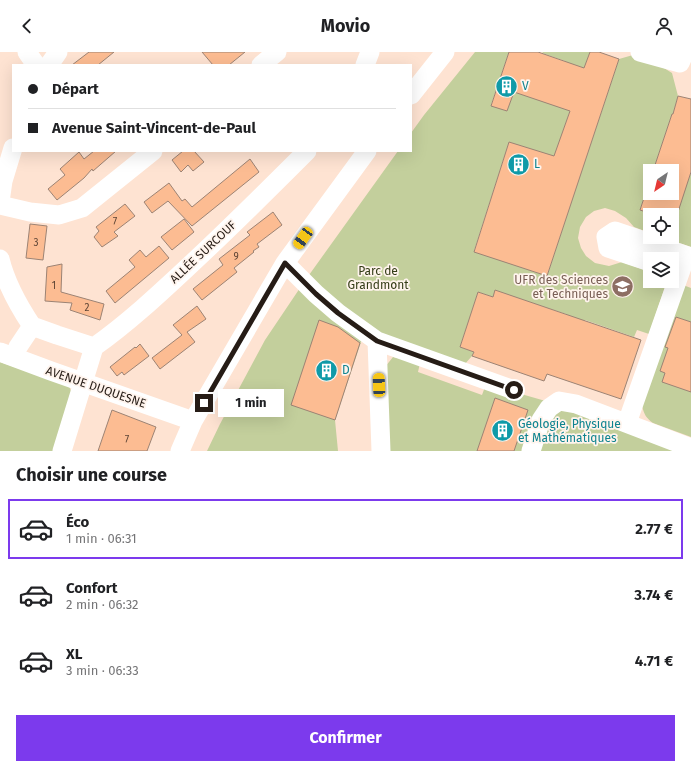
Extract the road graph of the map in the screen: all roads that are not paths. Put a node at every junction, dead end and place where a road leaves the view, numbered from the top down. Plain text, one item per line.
1 (27, 52) edge
2 (58, 52) edge
3 (278, 52) edge
4 (370, 52) edge
5 (446, 52) edge
6 (640, 52) edge
7 (685, 52) edge
8 (35, 64) edge
9 (50, 64) edge
10 (262, 64) edge
11 (365, 64) edge
12 (412, 94) edge
13 (12, 151) edge
14 (152, 152) edge
15 (305, 152) edge
16 (366, 152) edge
17 (0, 202) edge
18 (0, 205) edge
19 (656, 252) edge
20 (0, 259) edge
21 (643, 260) edge
22 (285, 263) junction
23 (684, 266) edge
24 (32, 326) junction
25 (377, 341) junction
26 (94, 348) junction
27 (7, 355) edge
28 (84, 383) junction
29 (514, 390) dead end
30 (193, 421) junction
31 (626, 423) junction
32 (691, 448) edge
33 (62, 451) edge
34 (180, 451) edge
35 (381, 451) edge
36 (531, 451) edge

1 - 8 street
2 - 9 street
3 - 10 street
4 - 11 street
5 - 12 street
6 - 7 street
13 - 17 street
14 - 18 street
15 - 26 street, ALLÉE SURCOUF
16 - 22 street
19 - 21 street
20 - 24 street
22 - 25 street
22 - 30 street
23 - 31 street
24 - 26 street
24 - 27 street
25 - 29 street
25 - 35 street
26 - 28 street
27 - 28 street, AVENUE DUQUESNE
28 - 30 street, AVENUE DUQUESNE
28 - 33 street
30 - 34 street
31 - 32 street
31 - 36 street

